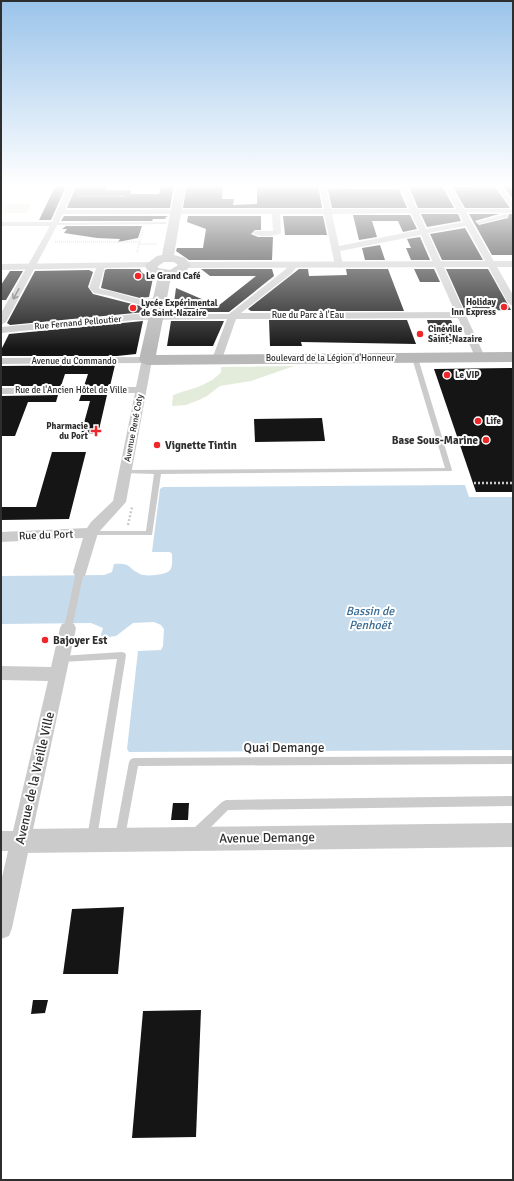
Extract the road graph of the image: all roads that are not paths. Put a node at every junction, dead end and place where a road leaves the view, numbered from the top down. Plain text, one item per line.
1 (47, 239) edge
2 (171, 239) edge
3 (334, 239) edge
4 (387, 239) edge
5 (426, 239) edge
6 (477, 239) edge
7 (336, 249) junction
8 (167, 259) junction
9 (438, 264) junction
10 (491, 264) junction
11 (513, 264) edge
12 (151, 265) junction
13 (185, 265) junction
14 (294, 265) junction
15 (339, 265) junction
16 (32, 266) junction
17 (101, 266) junction
18 (1, 267) edge
19 (165, 273) junction
20 (513, 303) edge
21 (157, 310) junction
22 (460, 315) junction
23 (233, 316) junction
24 (1, 322) edge
25 (1, 330) edge
26 (480, 357) junction
27 (513, 357) edge
28 (415, 358) junction
29 (217, 359) junction
30 (148, 360) junction
31 (1, 361) edge
32 (141, 390) junction
33 (1, 392) edge
34 (126, 472) junction
35 (158, 472) junction
36 (91, 533) junction
37 (1, 537) edge
38 (80, 572) joint
39 (68, 628) joint
40 (60, 666) junction
41 (1, 673) edge
42 (513, 760) edge
43 (513, 801) edge
44 (513, 835) edge
45 (190, 839) junction
46 (92, 840) junction
47 (120, 840) junction
48 (11, 841) edge
49 (1, 928) edge

1 - 16 street
2 - 8 main road
3 - 7 street
4 - 7 street
5 - 9 street
6 - 10 street
7 - 15 street
8 - 12 main road
8 - 13 main road
9 - 10 street
9 - 15 street
9 - 22 street
10 - 11 street
10 - 20 street
12 - 17 street
12 - 19 main road
13 - 14 street
13 - 19 main road
14 - 15 street
14 - 23 street
16 - 17 street
16 - 18 street
16 -> 24 street
17 - 21 street
19 - 21 main road, Avenue René Coty
21 - 23 street, Rue du Parc à l'Eau
21 - 25 street, Rue Fernand Pelloutier
21 - 30 main road, Avenue René Coty
22 - 23 street, Rue du Parc à l'Eau
22 - 26 street
23 - 29 street
26 - 27 main road, Boulevard de la Légion d'Honneur
26 - 28 main road, Boulevard de la Légion d'Honneur
28 - 29 main road, Boulevard de la Légion d'Honneur
28 - 35 lane
29 - 30 main road, Boulevard de la Légion d'Honneur
30 - 31 street, Avenue du Commando
30 - 32 street, Avenue René Coty
32 - 33 street, Rue de l'Ancien Hôtel de Ville
32 - 34 street, Avenue René Coty
34 - 35 lane
34 - 36 street, Avenue René Coty
35 - 36 lane
36 - 37 street, Rue du Port
36 - 38 street, Avenue René Coty
38 - 39 lane
39 - 40 street, Avenue de la Vieille Ville
40 - 41 street
40 - 46 lane
40 - 48 street, Avenue de la Vieille Ville
42 - 47 lane, Quai Demange
43 - 45 lane
44 - 45 street, Avenue Demange
45 - 47 street, Avenue Demange
46 - 47 street, Avenue Demange
46 - 48 street, Avenue Demange
48 - 49 street, Avenue de la Vieille Ville

